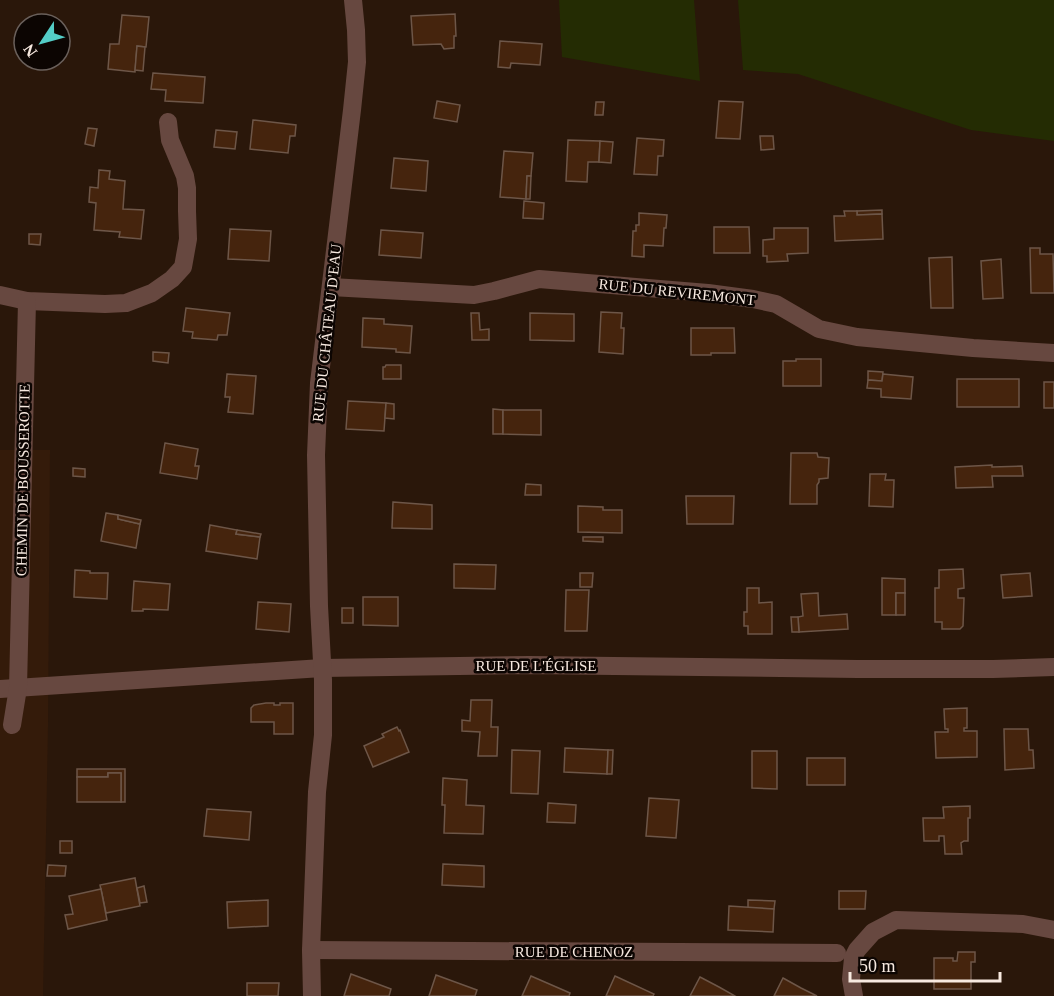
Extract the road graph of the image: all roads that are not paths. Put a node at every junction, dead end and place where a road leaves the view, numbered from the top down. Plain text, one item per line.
1 (353, 1) edge
2 (168, 122) dead end
3 (331, 287) junction
4 (0, 295) edge
5 (27, 300) junction
6 (1054, 353) edge
7 (1054, 667) edge
8 (322, 668) junction
9 (9, 688) edge
10 (12, 725) dead end
11 (1054, 930) edge
12 (310, 950) junction
13 (845, 956) junction
14 (312, 996) edge
15 (854, 996) edge

1 - 3 street, RUE DU CHÂTEAU D'EAU
2 - 5 street
3 - 6 street, RUE DU REVIREMONT
3 - 8 street, RUE DU CHÂTEAU D'EAU
4 - 5 street
5 - 9 street, CHEMIN DE BOUSSEROTTE
7 - 8 street, RUE DE L'ÉGLISE
8 - 9 street, RUE DE L'ÉGLISE
8 - 12 street
9 - 10 street, CHEMIN DE BOUSSEROTTE
11 - 13 street
12 - 13 street, RUE DE CHENOZ
12 - 14 street
13 - 15 street

